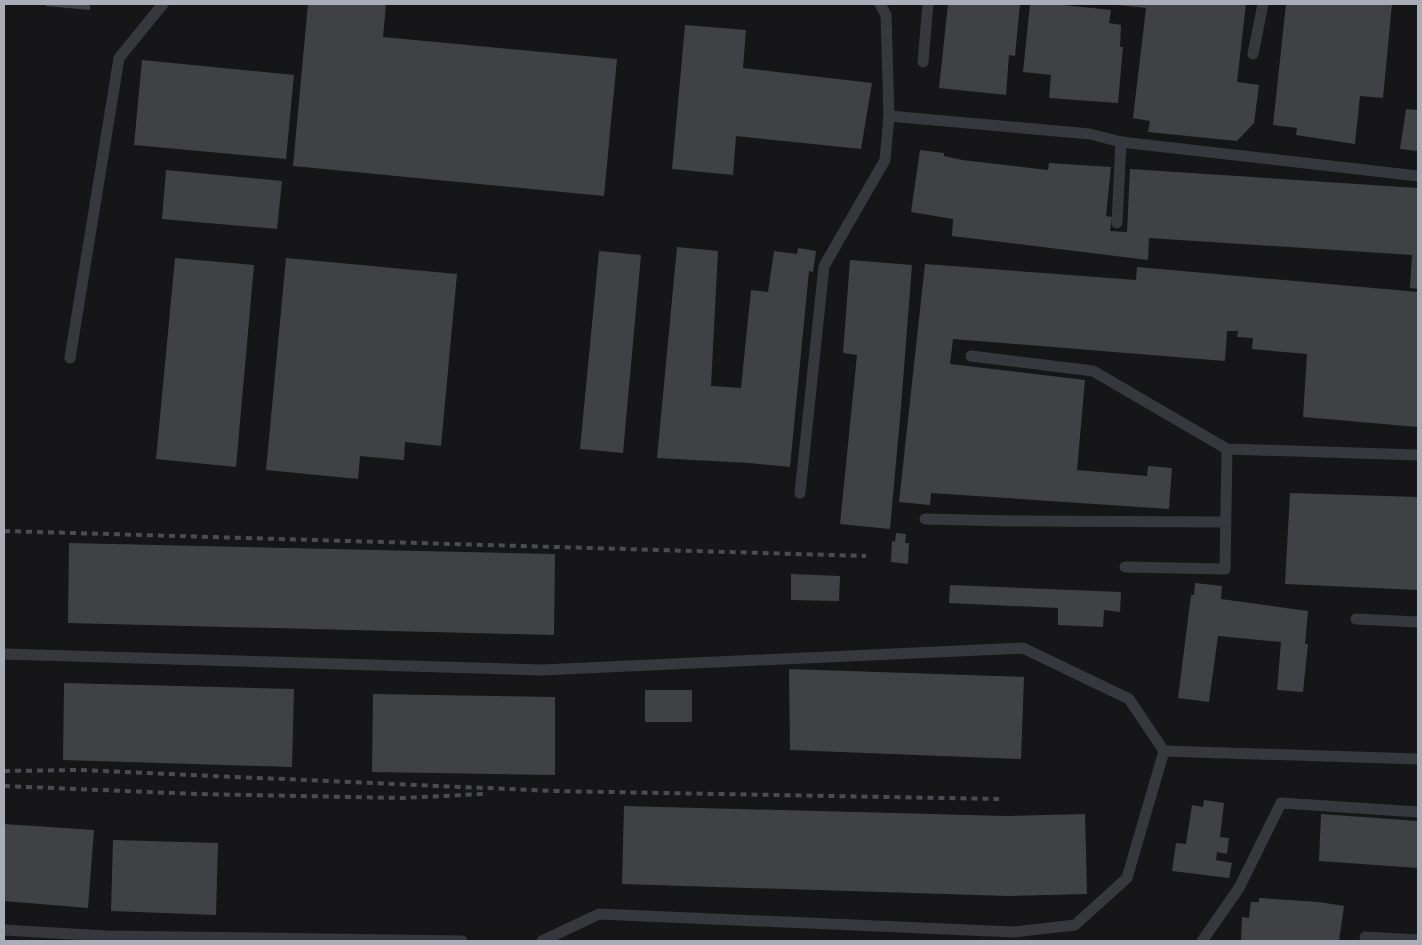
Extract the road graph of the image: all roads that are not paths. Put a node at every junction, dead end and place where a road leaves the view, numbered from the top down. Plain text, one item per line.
1 (163, 4) edge
2 (880, 4) edge
3 (928, 4) edge
4 (1263, 4) edge
5 (1254, 54) dead end
6 (923, 62) dead end
7 (889, 116) junction
8 (1121, 142) junction
9 (1418, 176) edge
10 (1118, 223) dead end
11 (971, 356) dead end
12 (70, 358) dead end
13 (1228, 449) junction
14 (1418, 455) edge
15 (800, 493) dead end
16 (925, 519) dead end
17 (1226, 522) junction
18 (1125, 567) dead end
19 (1356, 619) dead end
20 (1418, 622) edge
21 (4, 654) edge
22 (1164, 751) junction
23 (1418, 759) edge
24 (1418, 812) edge
25 (4, 930) edge
26 (1365, 937) dead end
27 (1418, 940) edge
28 (462, 941) edge
29 (542, 941) edge
30 (1202, 941) edge

1 - 12 lane
2 - 7 lane
3 - 6 lane
4 - 5 lane
7 - 8 lane
7 - 15 lane
8 - 9 lane
8 - 10 lane
11 - 13 lane
13 - 14 lane
13 - 17 lane
16 - 17 lane
17 - 18 lane
19 - 20 lane
21 - 22 lane
22 - 23 lane
22 - 29 lane
24 - 30 lane
25 - 28 lane
26 - 27 lane

